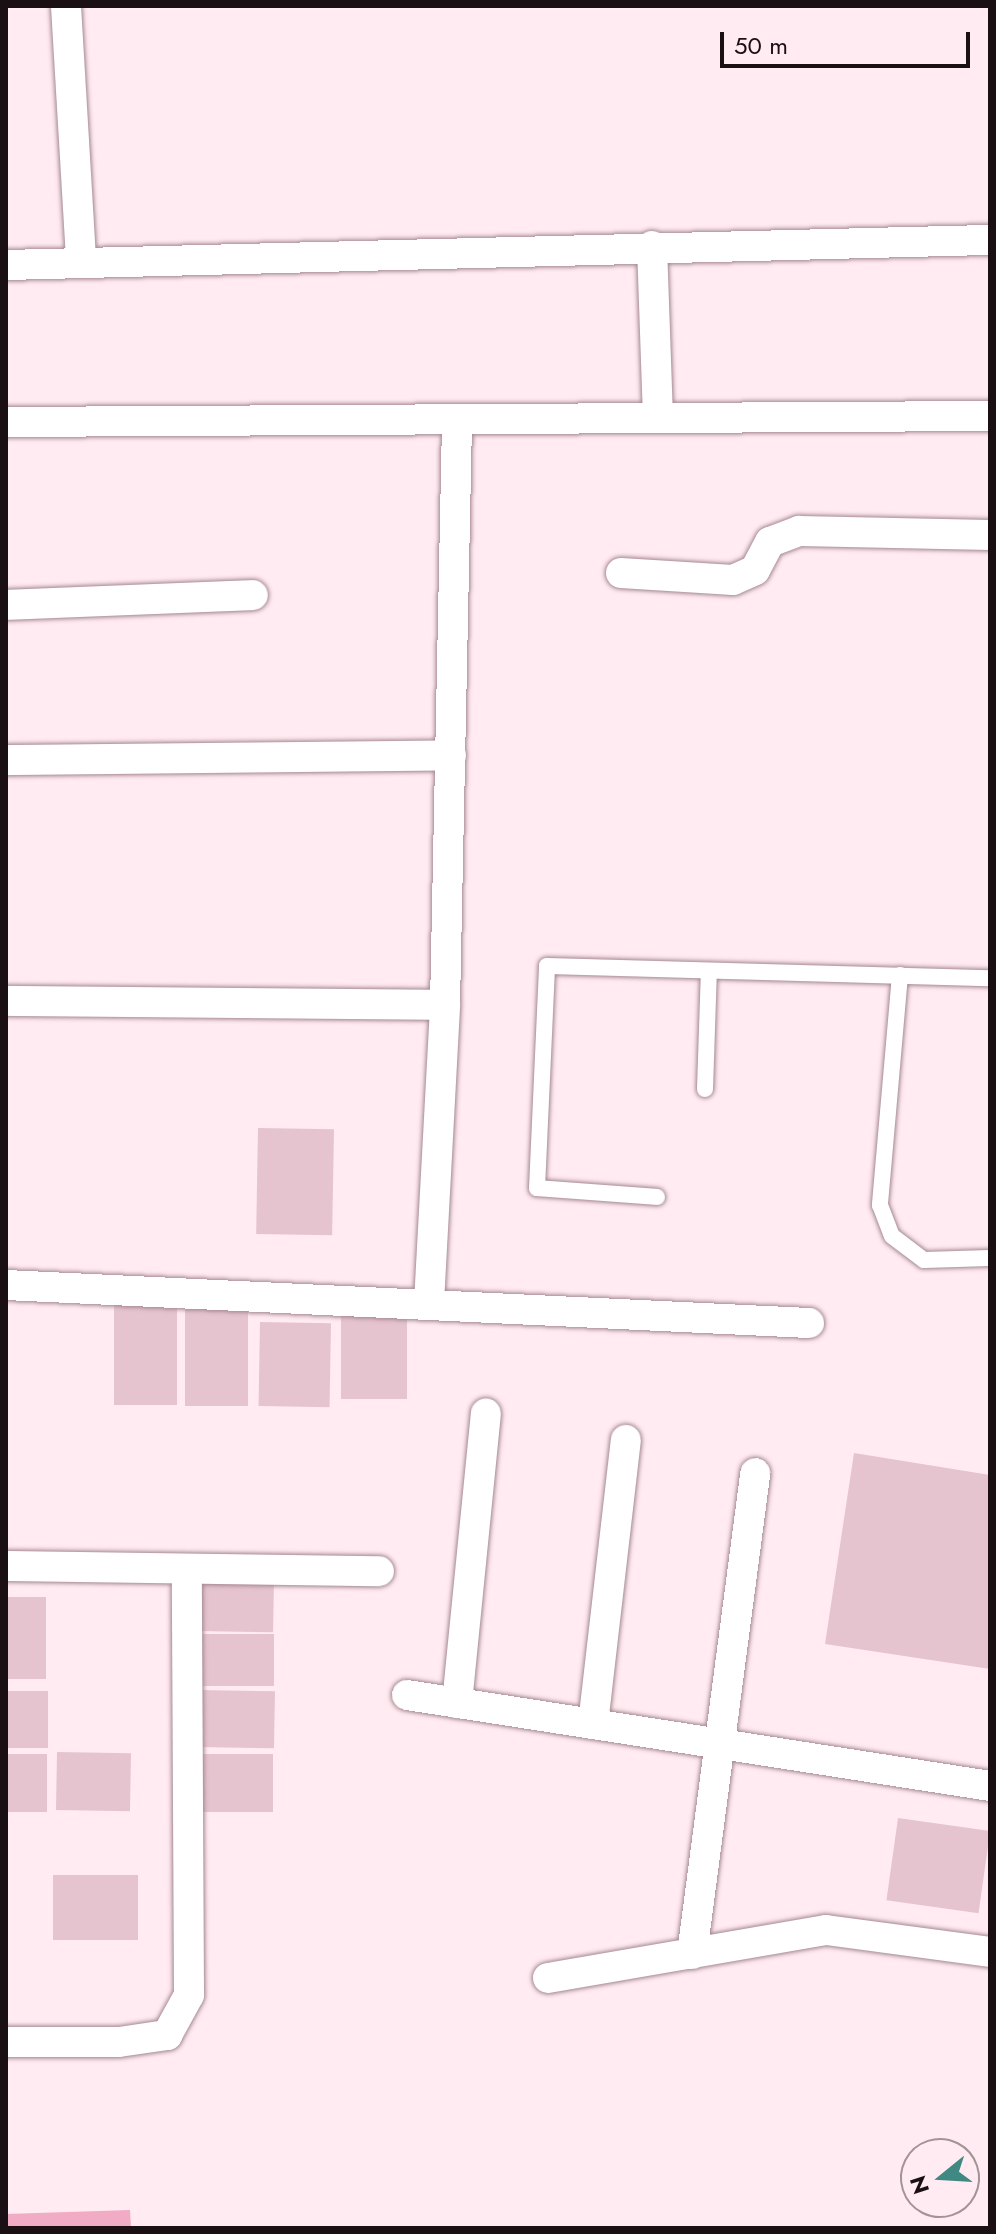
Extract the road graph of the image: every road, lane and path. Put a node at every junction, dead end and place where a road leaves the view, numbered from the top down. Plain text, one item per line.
1 (66, 6) edge
2 (990, 240) edge
3 (652, 246) junction
4 (81, 261) junction
5 (6, 265) edge
6 (658, 416) junction
7 (990, 416) edge
8 (457, 420) junction
9 (6, 422) edge
10 (990, 535) edge
11 (621, 573) dead end
12 (253, 595) dead end
13 (6, 605) edge
14 (451, 755) junction
15 (6, 760) edge
16 (709, 971) junction
17 (900, 975) junction
18 (990, 978) edge
19 (6, 1001) edge
20 (445, 1005) junction
21 (705, 1089) dead end
22 (657, 1197) dead end
23 (990, 1258) edge
24 (6, 1285) edge
25 (429, 1303) junction
26 (809, 1323) dead end
27 (486, 1413) dead end
28 (626, 1440) dead end
29 (755, 1473) dead end
30 (6, 1566) edge
31 (187, 1569) junction
32 (379, 1571) dead end
33 (407, 1695) dead end
34 (457, 1703) junction
35 (593, 1724) junction
36 (722, 1744) junction
37 (990, 1786) edge
38 (990, 1952) edge
39 (692, 1954) junction
40 (548, 1978) dead end
41 (6, 2042) edge

1 - 4 street
2 - 3 street
3 - 4 street
3 - 6 street
4 - 5 street
6 - 7 street
6 - 8 street
8 - 9 street
8 - 14 street
10 - 11 street
12 - 13 street
14 - 15 street
14 - 20 street
16 - 17 lane
16 - 21 lane
16 - 22 lane
17 - 18 lane
17 - 23 lane
19 - 20 street
20 - 25 street
24 - 25 street
25 - 26 street
27 - 34 street
28 - 35 street
29 - 36 street
30 - 31 street
31 - 32 street
31 - 41 street
33 - 34 street
34 - 35 street
35 - 36 street
36 - 37 street
36 - 39 street
38 - 39 street
39 - 40 street

